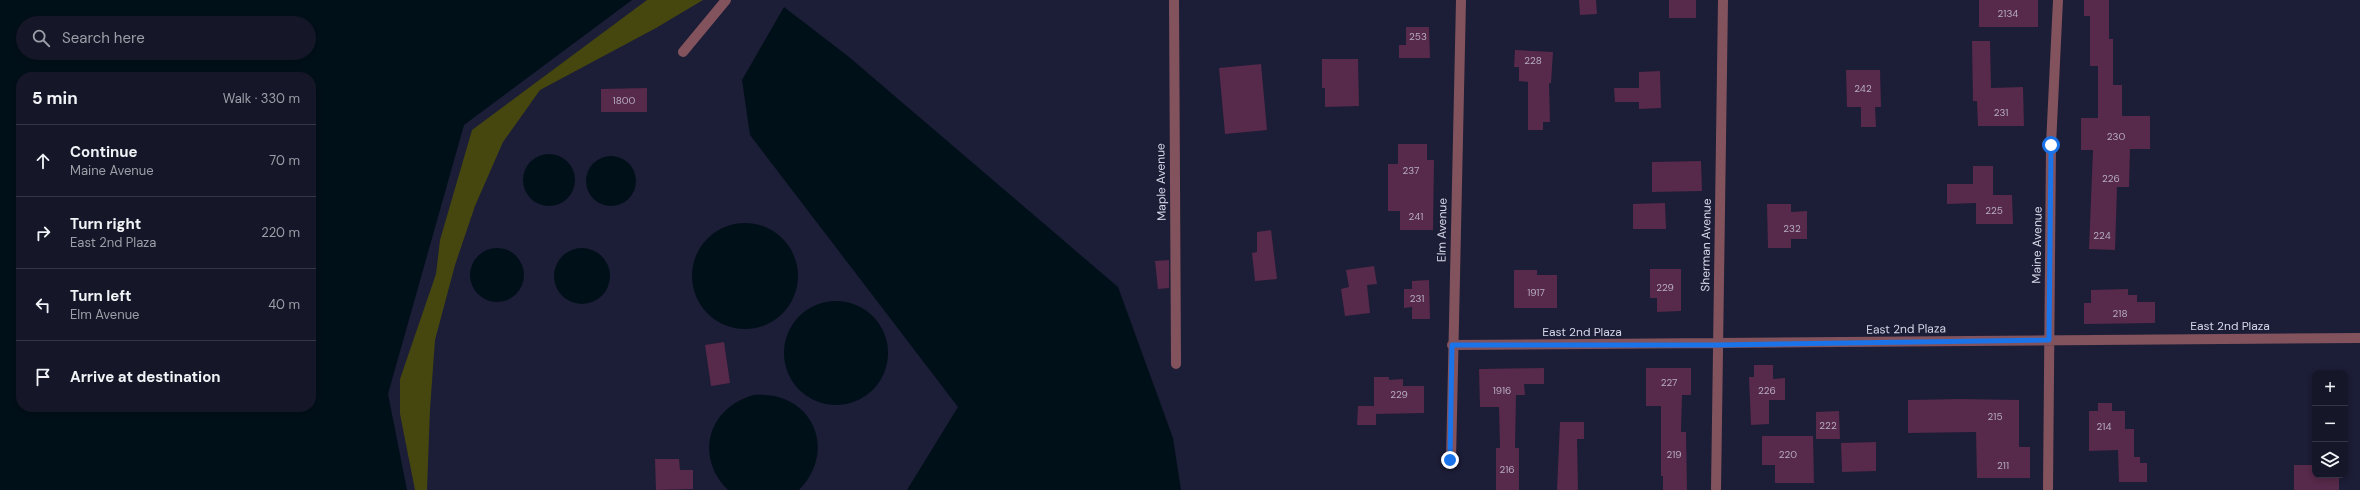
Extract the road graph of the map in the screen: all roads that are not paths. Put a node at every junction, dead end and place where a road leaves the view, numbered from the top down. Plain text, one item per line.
1 (726, 0) edge
2 (1174, 0) edge
3 (1461, 0) edge
4 (1723, 0) edge
5 (2058, 0) edge
6 (682, 52) dead end
7 (2360, 338) edge
8 (2049, 340) junction
9 (1452, 345) junction
10 (1717, 345) junction
11 (1176, 364) dead end
12 (1450, 460) dead end
13 (1716, 490) edge
14 (2048, 490) edge

1 - 6 street
2 - 11 street, Maple Avenue
3 - 9 street, Elm Avenue
4 - 10 street, Sherman Avenue
5 - 8 street, Maine Avenue
7 - 8 street, East 2nd Plaza
8 - 10 street, East 2nd Plaza
8 - 14 street, Maine Avenue
9 - 10 street, East 2nd Plaza
9 - 12 street, Elm Avenue
10 - 13 street, Sherman Avenue

